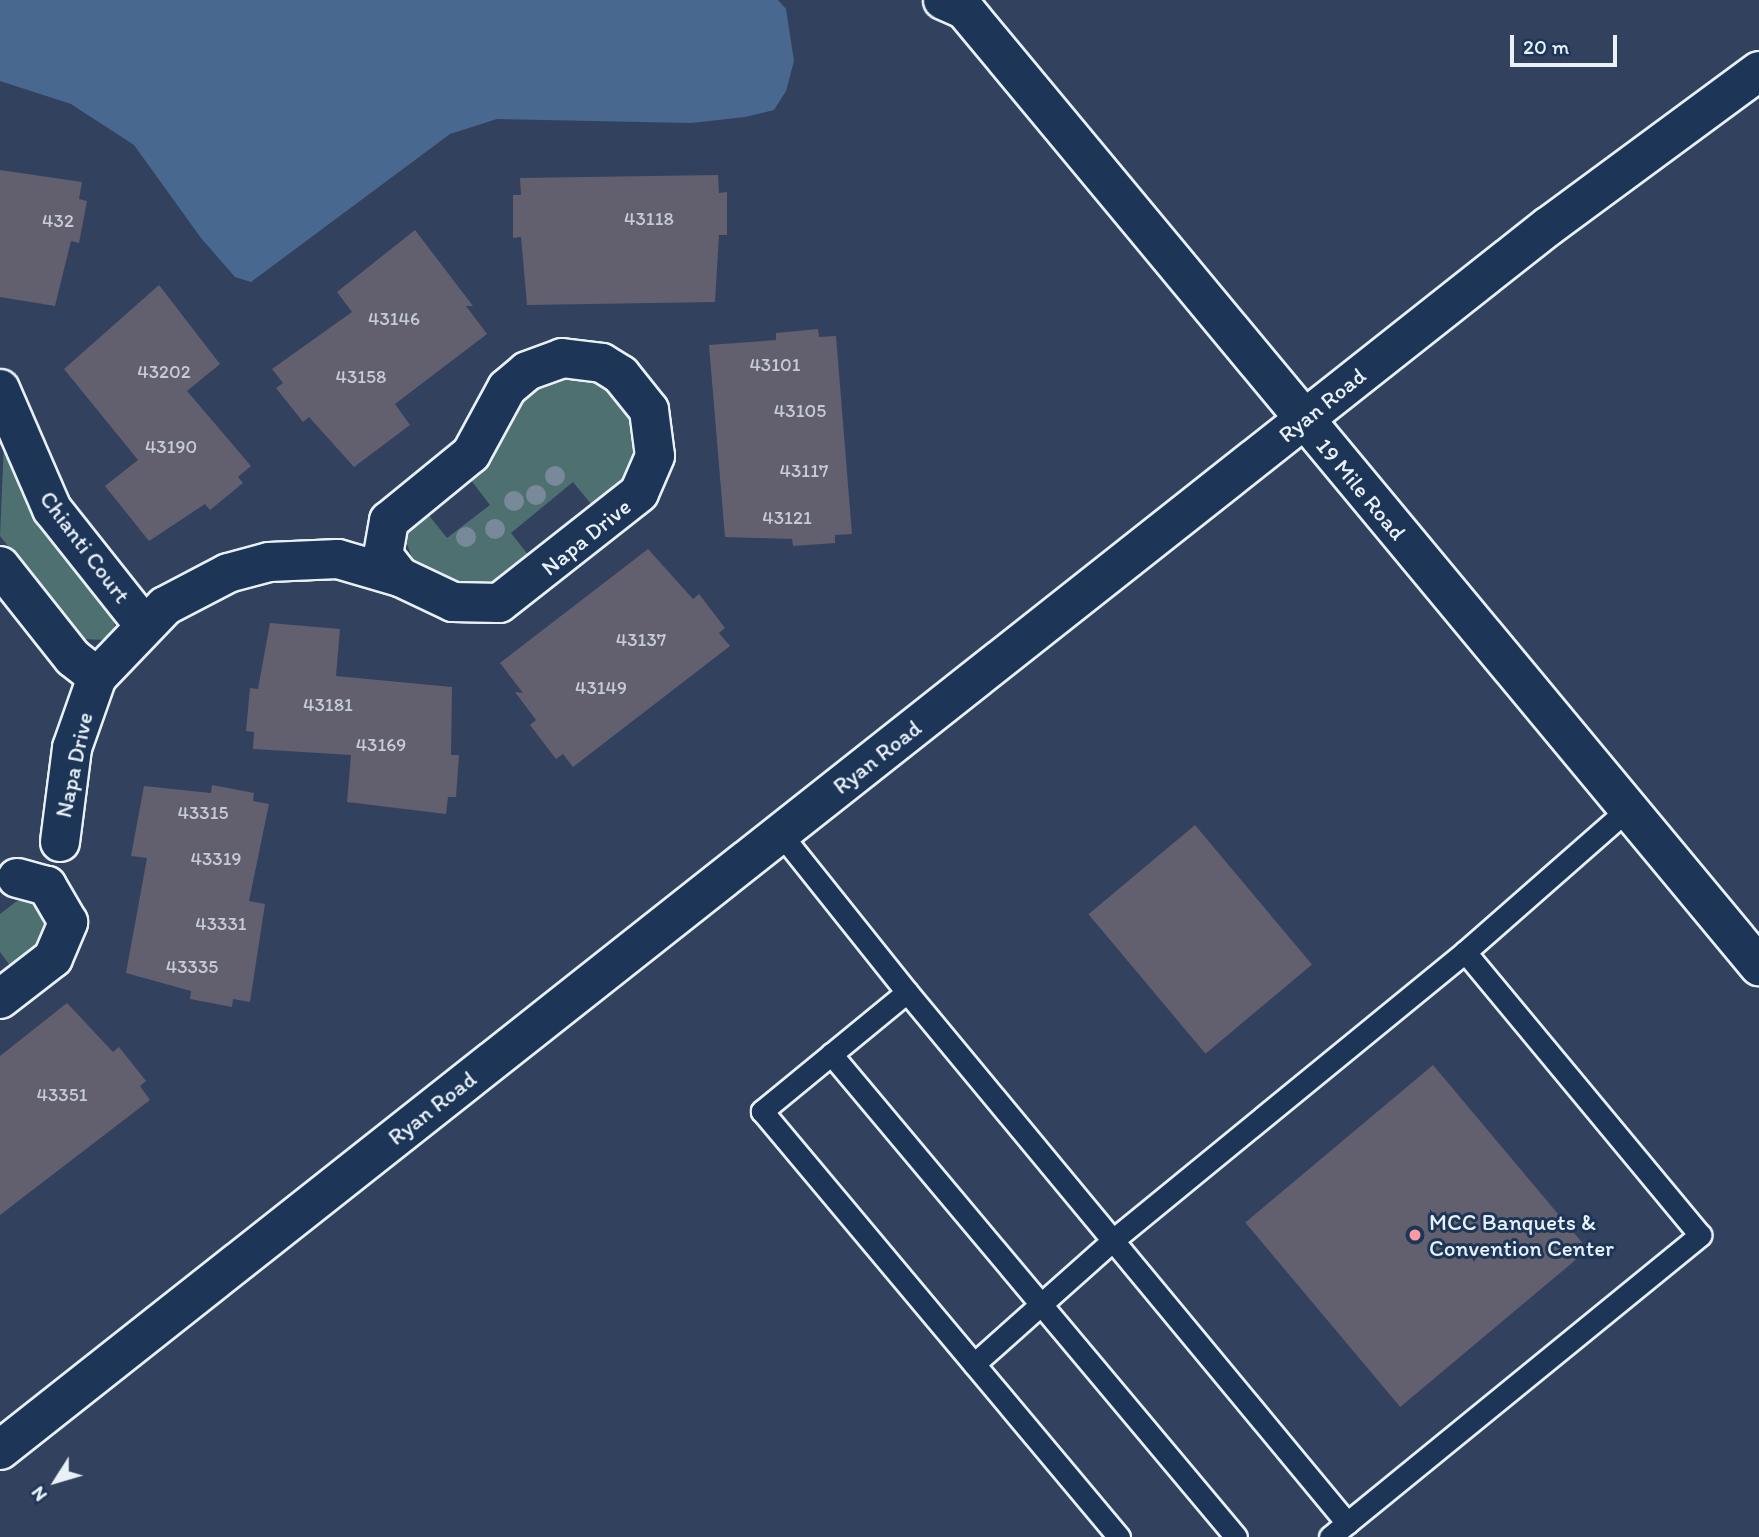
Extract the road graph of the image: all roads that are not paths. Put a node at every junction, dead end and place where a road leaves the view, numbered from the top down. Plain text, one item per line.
1 (957, 3) edge
2 (1759, 71) edge
3 (0, 388) edge
4 (1304, 420) junction
5 (389, 521) junction
6 (338, 559) junction
7 (0, 566) edge
8 (400, 577) junction
9 (143, 624) junction
10 (97, 677) junction
11 (1628, 809) junction
12 (780, 833) junction
13 (60, 842) junction
14 (8, 884) edge
15 (68, 922) junction
16 (1465, 952) junction
17 (1759, 966) edge
18 (906, 992) junction
19 (0, 999) edge
20 (831, 1054) junction
21 (1112, 1240) junction
22 (1042, 1305) junction
23 (974, 1364) junction
24 (0, 1450) edge
25 (1347, 1523) junction
26 (1119, 1537) edge
27 (1236, 1537) edge
28 (1330, 1537) edge

1 - 4 main road, 19 Mile Road
2 - 4 main road, Ryan Road
3 - 9 main road, Chianti Court
4 - 11 main road, 19 Mile Road
4 - 12 main road, Ryan Road
5 - 6 main road, Napa Drive
5 - 8 main road
5 - 8 main road, Napa Drive
6 - 8 main road, Napa Drive
6 - 9 main road, Napa Drive
7 - 10 main road
9 - 10 main road, Napa Drive
10 - 13 main road, Napa Drive
11 - 16 lane
11 - 17 main road, 19 Mile Road
12 - 18 lane
12 - 24 main road, Ryan Road
13 - 14 main road, Napa Drive
13 - 15 main road, Napa Drive
14 - 15 main road, Napa Drive
15 - 19 main road, Napa Drive
16 - 21 lane
16 - 25 lane
18 - 20 lane
18 - 21 lane
20 - 22 lane
20 - 23 lane
21 - 22 lane
21 - 25 lane
22 - 23 lane
22 - 27 lane
23 - 26 lane
25 - 28 lane

